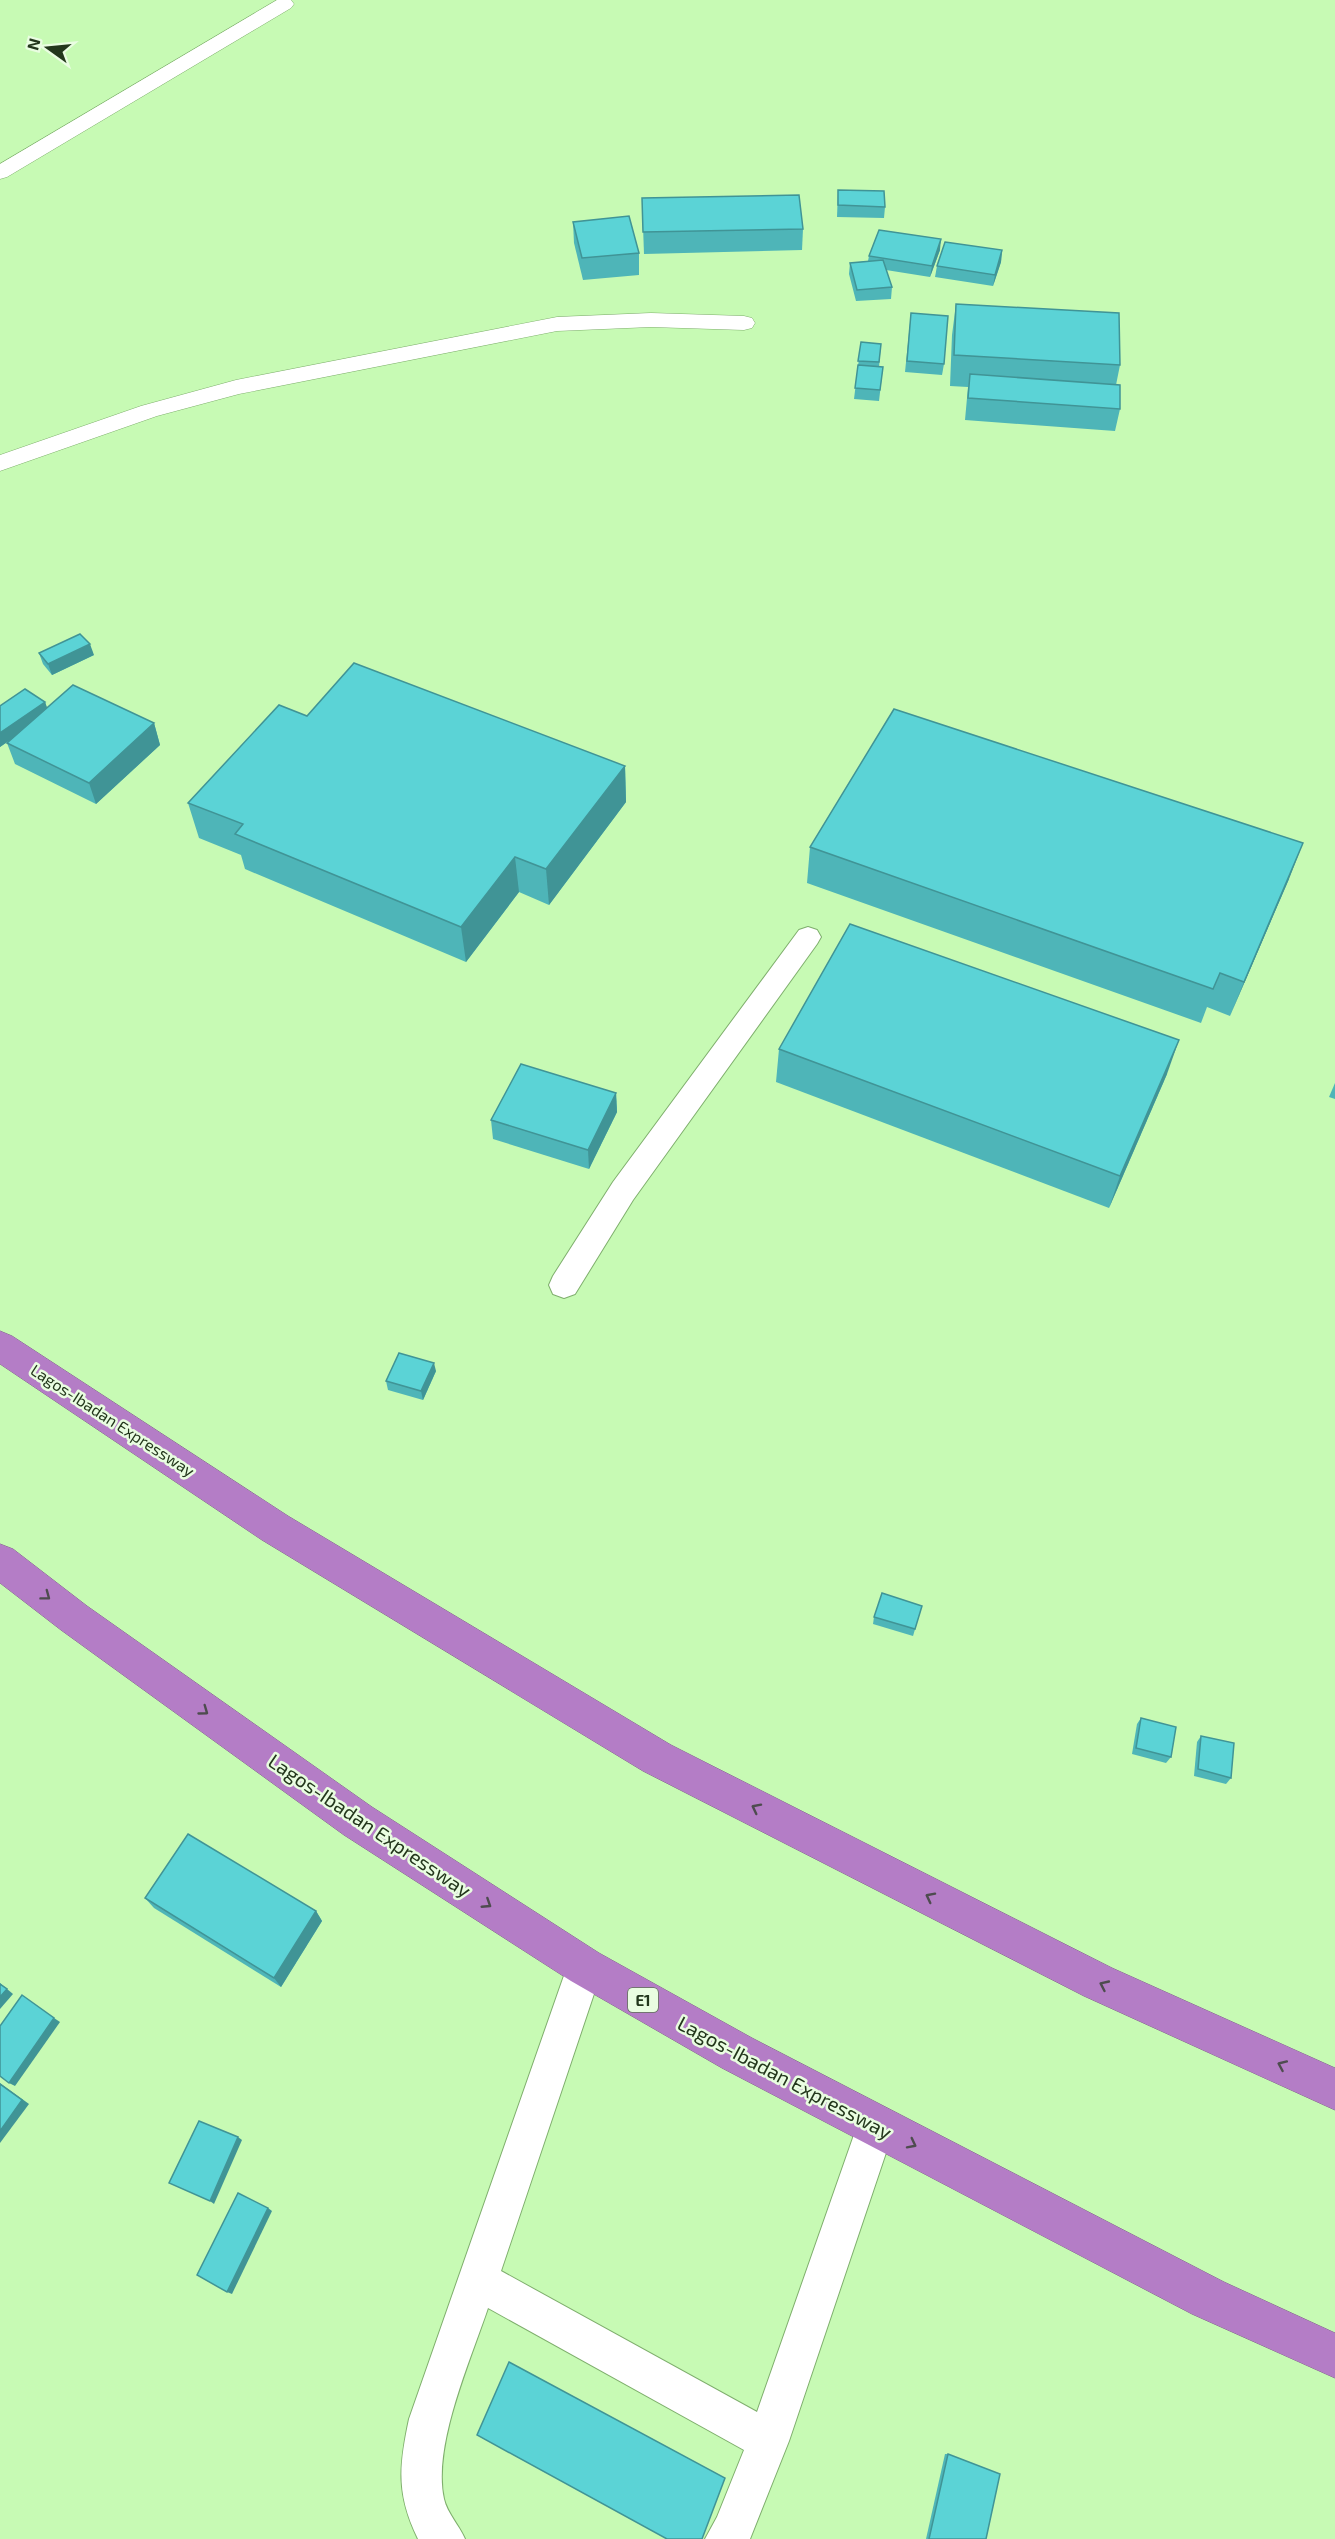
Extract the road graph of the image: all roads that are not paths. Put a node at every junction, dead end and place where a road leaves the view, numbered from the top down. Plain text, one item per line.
1 (284, 4) dead end
2 (0, 173) edge
3 (744, 323) dead end
4 (0, 463) edge
5 (808, 937) dead end
6 (564, 1285) dead end
7 (0, 1346) edge
8 (0, 1561) edge
9 (585, 1967) junction
10 (1335, 2089) edge
11 (876, 2126) junction
12 (477, 2280) junction
13 (1335, 2356) edge
14 (768, 2441) junction
15 (444, 2539) edge
16 (726, 2539) edge

1 - 2 street
3 - 4 street
5 - 6 lane
10 -> 7 highway, Lagos-Ibadan Expressway
8 -> 9 highway, Lagos-Ibadan Expressway / E1
9 - 11 highway, Lagos-Ibadan Expressway / E1
9 - 12 lane
11 -> 13 highway, Lagos-Ibadan Expressway / E1
11 - 14 lane
12 - 14 lane
12 - 15 lane
14 - 16 lane

